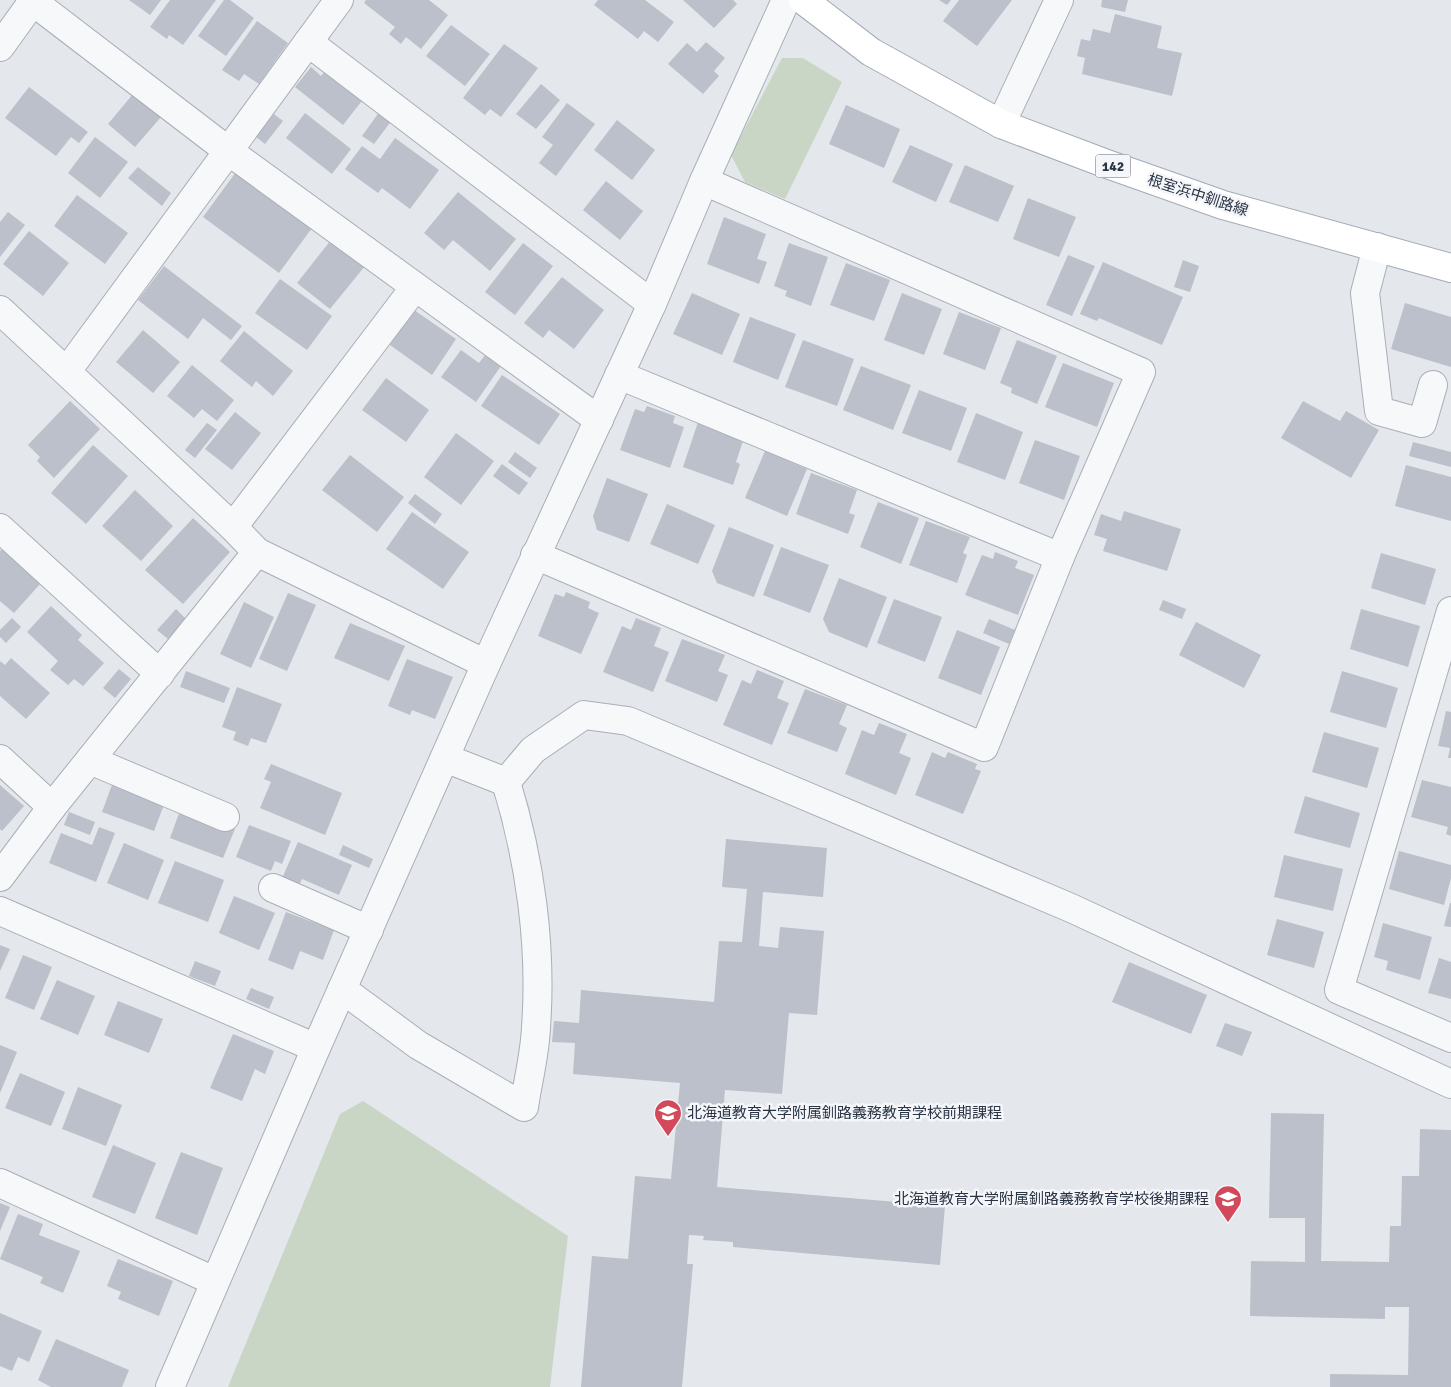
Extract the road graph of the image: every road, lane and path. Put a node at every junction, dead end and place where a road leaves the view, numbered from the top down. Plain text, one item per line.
1 (340, 0) edge
2 (786, 0) edge
3 (803, 0) edge
4 (1059, 0) edge
5 (32, 1) edge
6 (308, 42) junction
7 (0, 47) edge
8 (1001, 124) junction
9 (228, 150) junction
10 (704, 181) junction
11 (1377, 247) junction
12 (1451, 268) edge
13 (415, 287) junction
14 (652, 304) junction
15 (0, 310) edge
16 (67, 371) junction
17 (619, 375) junction
18 (1433, 385) dead end
19 (599, 420) junction
20 (233, 527) junction
21 (0, 528) edge
22 (257, 552) junction
23 (535, 555) junction
24 (1060, 557) junction
25 (1451, 611) edge
26 (486, 664) junction
27 (160, 674) junction
28 (445, 758) junction
29 (0, 759) edge
30 (90, 760) junction
31 (506, 782) junction
32 (52, 807) junction
33 (225, 817) dead end
34 (0, 876) edge
35 (273, 888) dead end
36 (0, 911) edge
37 (369, 930) junction
38 (342, 989) junction
39 (1451, 1038) edge
40 (316, 1048) junction
41 (1451, 1084) edge
42 (0, 1183) edge
43 (214, 1281) junction
44 (170, 1387) edge

1 - 6 street
2 - 10 street
3 - 8 main road, 根室浜中釧路線 / 142
4 - 8 street
5 - 7 street
5 - 9 street
6 - 9 street
6 - 14 street
8 - 11 main road, 根室浜中釧路線 / 142
9 - 13 street
9 - 16 street
10 - 14 street
10 - 24 street
11 - 12 main road, 根室浜中釧路線 / 142
11 - 18 street
13 - 19 street
13 - 20 street
14 - 17 street
15 - 16 street
16 - 20 street
17 - 19 street
17 - 24 street
19 - 23 street
20 - 22 street
21 - 27 street
22 - 26 street
22 - 27 street
23 - 24 street
23 - 26 street
25 - 39 street
26 - 28 street
27 - 30 street
28 - 31 street
28 - 37 street
29 - 32 street
30 - 32 street
30 - 33 street
31 - 38 street
31 - 41 street
32 - 34 street
35 - 37 street
36 - 40 street
37 - 38 street
38 - 40 street
40 - 43 street
42 - 43 street
43 - 44 street

